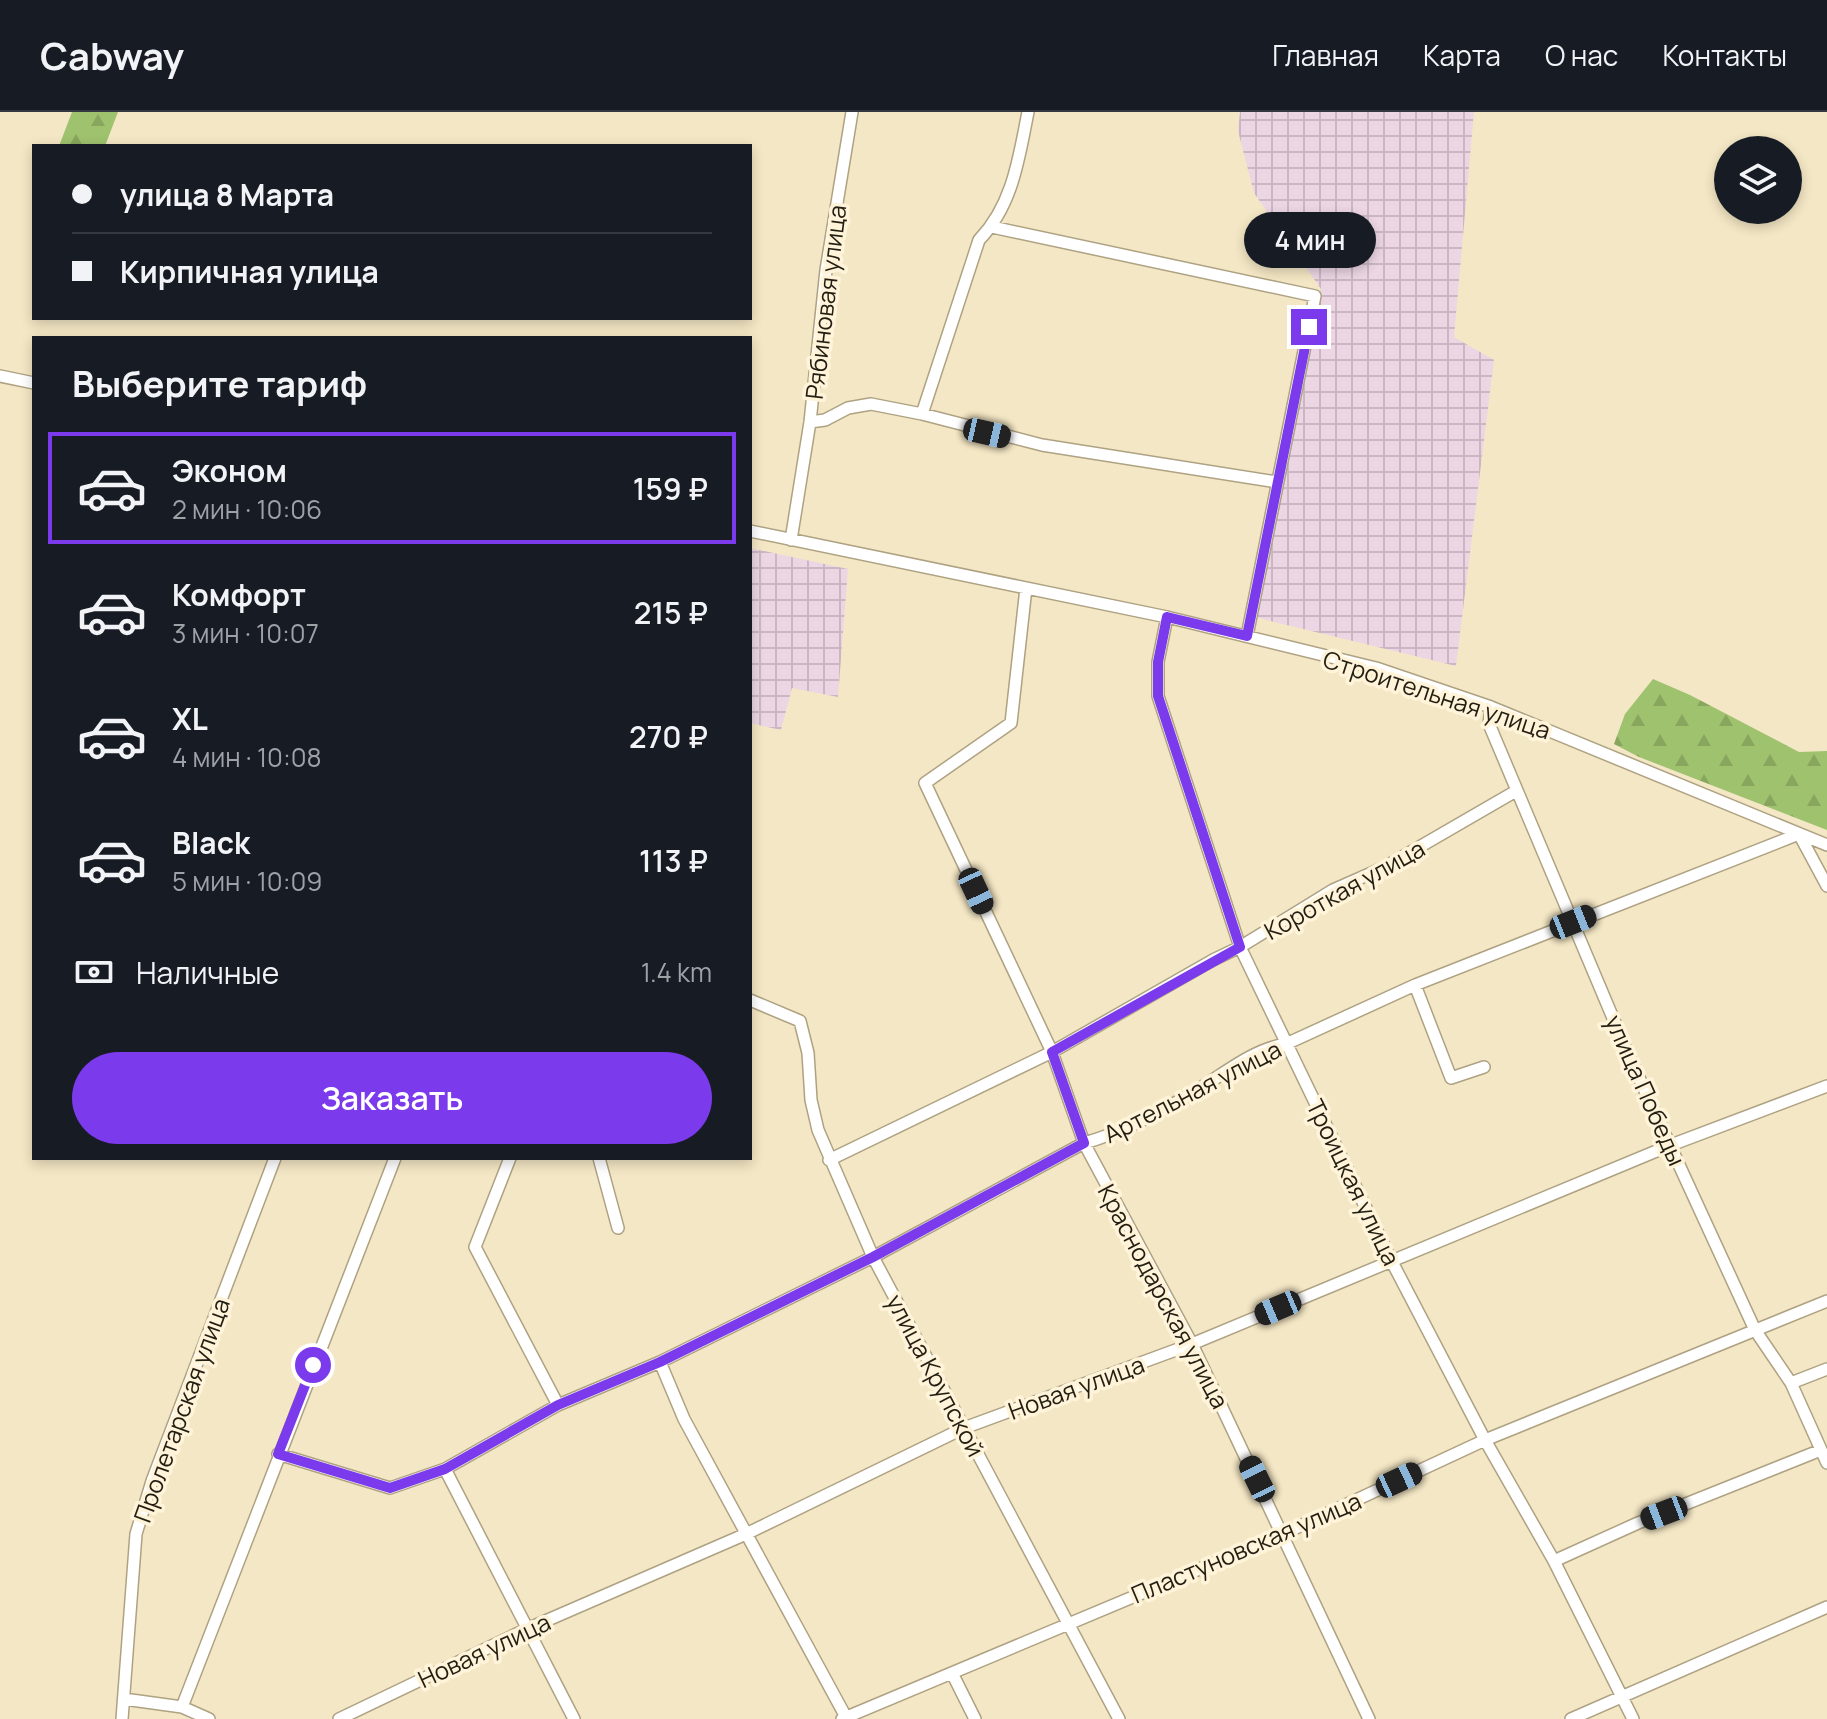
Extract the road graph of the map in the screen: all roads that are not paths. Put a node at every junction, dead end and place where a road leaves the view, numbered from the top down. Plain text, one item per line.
1 (852, 112) edge
2 (1028, 112) edge
3 (992, 227) junction
4 (0, 376) edge
5 (32, 383) edge
6 (922, 414) junction
7 (810, 422) junction
8 (1277, 482) junction
9 (752, 531) edge
10 (791, 540) junction
11 (1026, 588) junction
12 (1167, 617) junction
13 (1247, 636) junction
14 (1491, 707) junction
15 (1516, 791) junction
16 (1799, 834) junction
17 (1827, 845) edge
18 (1827, 886) edge
19 (1573, 922) junction
20 (1240, 947) junction
21 (1415, 985) junction
22 (752, 1001) edge
23 (1286, 1044) junction
24 (1052, 1052) junction
25 (1484, 1067) dead end
26 (1827, 1086) edge
27 (1084, 1143) junction
28 (1671, 1145) junction
29 (274, 1160) edge
30 (394, 1160) edge
31 (509, 1160) edge
32 (600, 1160) edge
33 (829, 1160) junction
34 (618, 1228) dead end
35 (873, 1257) junction
36 (1391, 1260) junction
37 (1827, 1301) edge
38 (1755, 1330) junction
39 (1192, 1344) junction
40 (660, 1362) junction
41 (1827, 1369) edge
42 (1791, 1383) junction
43 (558, 1405) junction
44 (964, 1428) junction
45 (1485, 1440) junction
46 (1821, 1450) junction
47 (278, 1454) junction
48 (1827, 1463) edge
49 (445, 1469) junction
50 (746, 1534) junction
51 (1283, 1534) junction
52 (1554, 1561) junction
53 (1827, 1607) edge
54 (1070, 1623) junction
55 (527, 1629) junction
56 (952, 1673) junction
57 (1622, 1697) junction
58 (124, 1699) junction
59 (182, 1707) junction
60 (845, 1718) edge
61 (122, 1719) edge
62 (209, 1719) edge
63 (339, 1719) edge
64 (574, 1719) edge
65 (975, 1719) edge
66 (1119, 1719) edge
67 (1369, 1719) edge
68 (1571, 1719) edge
69 (1633, 1719) edge

1 - 7 street, Рябиновая улица
2 - 3 street
3 - 6 street
3 - 8 street
4 - 5 street
6 - 7 street
6 - 8 street
7 - 10 street, Рябиновая улица
8 - 13 street
9 - 10 street, Строительная улица
10 - 11 street, Строительная улица
11 - 12 street, Строительная улица
11 - 24 street, Краснодарская улица
12 - 13 street, Строительная улица
12 - 20 street, Троицкая улица
13 - 14 street, Строительная улица
14 - 15 street, улица Победы
14 - 16 street, Строительная улица
15 - 19 street, улица Победы
15 - 20 street, Короткая улица
16 - 17 street, Строительная улица
16 - 18 street
16 - 19 street, Артельная улица
19 - 21 street, Артельная улица
19 - 28 street, улица Победы
20 - 23 street, Троицкая улица
20 - 24 street, Короткая улица
21 - 23 street, Артельная улица
21 - 25 street
22 - 33 street, улица Крупской
23 - 27 street, Артельная улица
23 - 36 street, Троицкая улица
24 - 27 street, Краснодарская улица
24 - 33 street, Короткая улица
26 - 28 street, Новая улица
27 - 35 street, Артельная улица
27 - 39 street, Краснодарская улица
28 - 36 street, Новая улица
28 - 38 street, улица Победы
29 - 58 street, Пролетарская улица
30 - 47 street
31 - 43 street
32 - 34 street
33 - 35 street, улица Крупской
35 - 40 street, Артельная улица
35 - 44 street, улица Крупской
36 - 39 street, Новая улица
36 - 45 street, Троицкая улица
37 - 38 street, Пластуновская улица
38 - 42 street, улица Победы
38 - 45 street, Пластуновская улица
39 - 44 street, Новая улица
39 - 51 street, Краснодарская улица
40 - 43 street, Артельная улица
40 - 50 street
41 - 42 street
42 - 46 street, улица Победы
43 - 49 street, Артельная улица
44 - 50 street, Новая улица
44 - 54 street, улица Крупской
45 - 51 street, Пластуновская улица
45 - 52 street, Троицкая улица
46 - 48 street, улица Победы
46 - 52 street
47 - 49 street, Артельная улица
47 - 59 street
49 - 55 street
50 - 55 street, Новая улица
50 - 60 street
51 - 54 street, Пластуновская улица
51 - 67 street, Краснодарская улица
52 - 57 street, Троицкая улица
53 - 57 street
54 - 56 street, Пластуновская улица
54 - 66 street, улица Крупской
55 - 63 street, Новая улица
55 - 64 street
56 - 60 street, Пластуновская улица
56 - 65 street
57 - 68 street
57 - 69 street, Троицкая улица
58 - 59 street
58 - 61 street, Пролетарская улица
59 - 62 street

